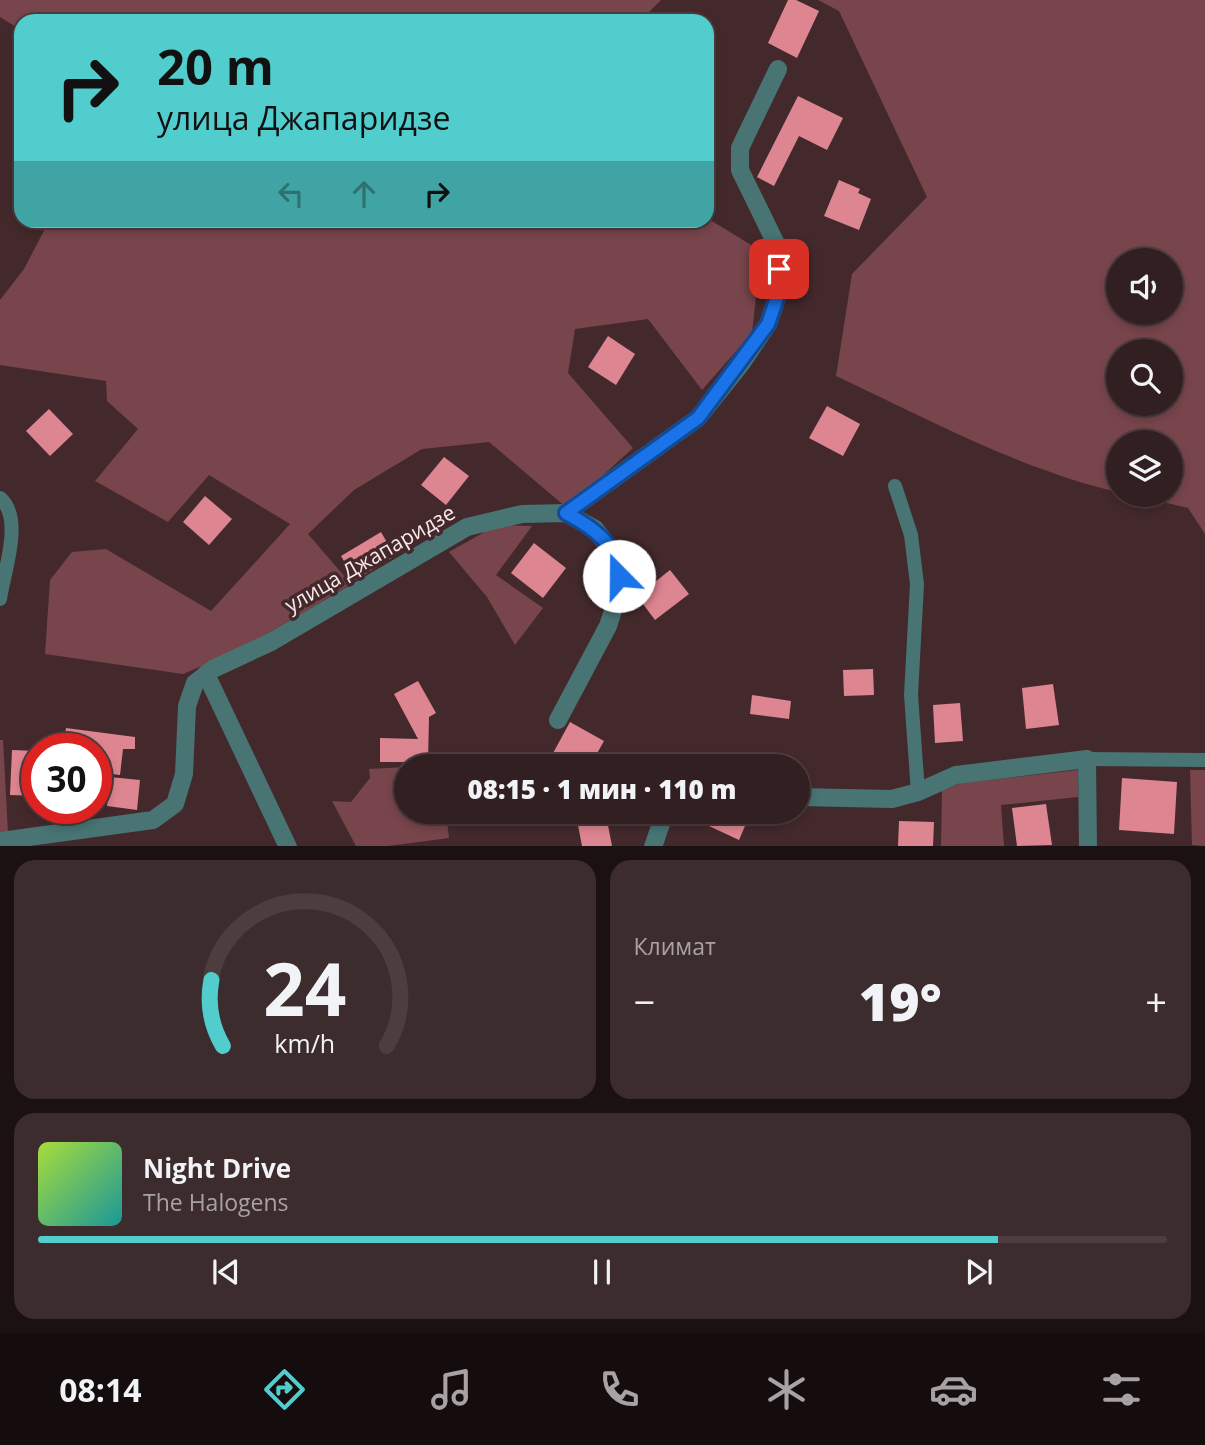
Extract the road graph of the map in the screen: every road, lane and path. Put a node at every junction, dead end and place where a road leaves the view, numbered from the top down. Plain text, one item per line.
1 (778, 69) dead end
2 (895, 486) dead end
3 (0, 498) edge
4 (566, 513) junction
5 (0, 599) edge
6 (206, 674) junction
7 (558, 720) dead end
8 (1087, 759) junction
9 (1205, 760) edge
10 (918, 792) junction
11 (810, 797) edge
12 (661, 824) edge
13 (0, 841) edge
14 (288, 846) edge
15 (653, 846) edge
16 (1088, 846) edge

1 - 4 street
2 - 10 lane
3 - 5 lane
4 - 6 street, улица Джапаридзе
4 - 7 street
6 - 13 street
6 - 14 street
8 - 9 lane
8 - 10 street
8 - 16 street
10 - 11 street
12 - 15 street

